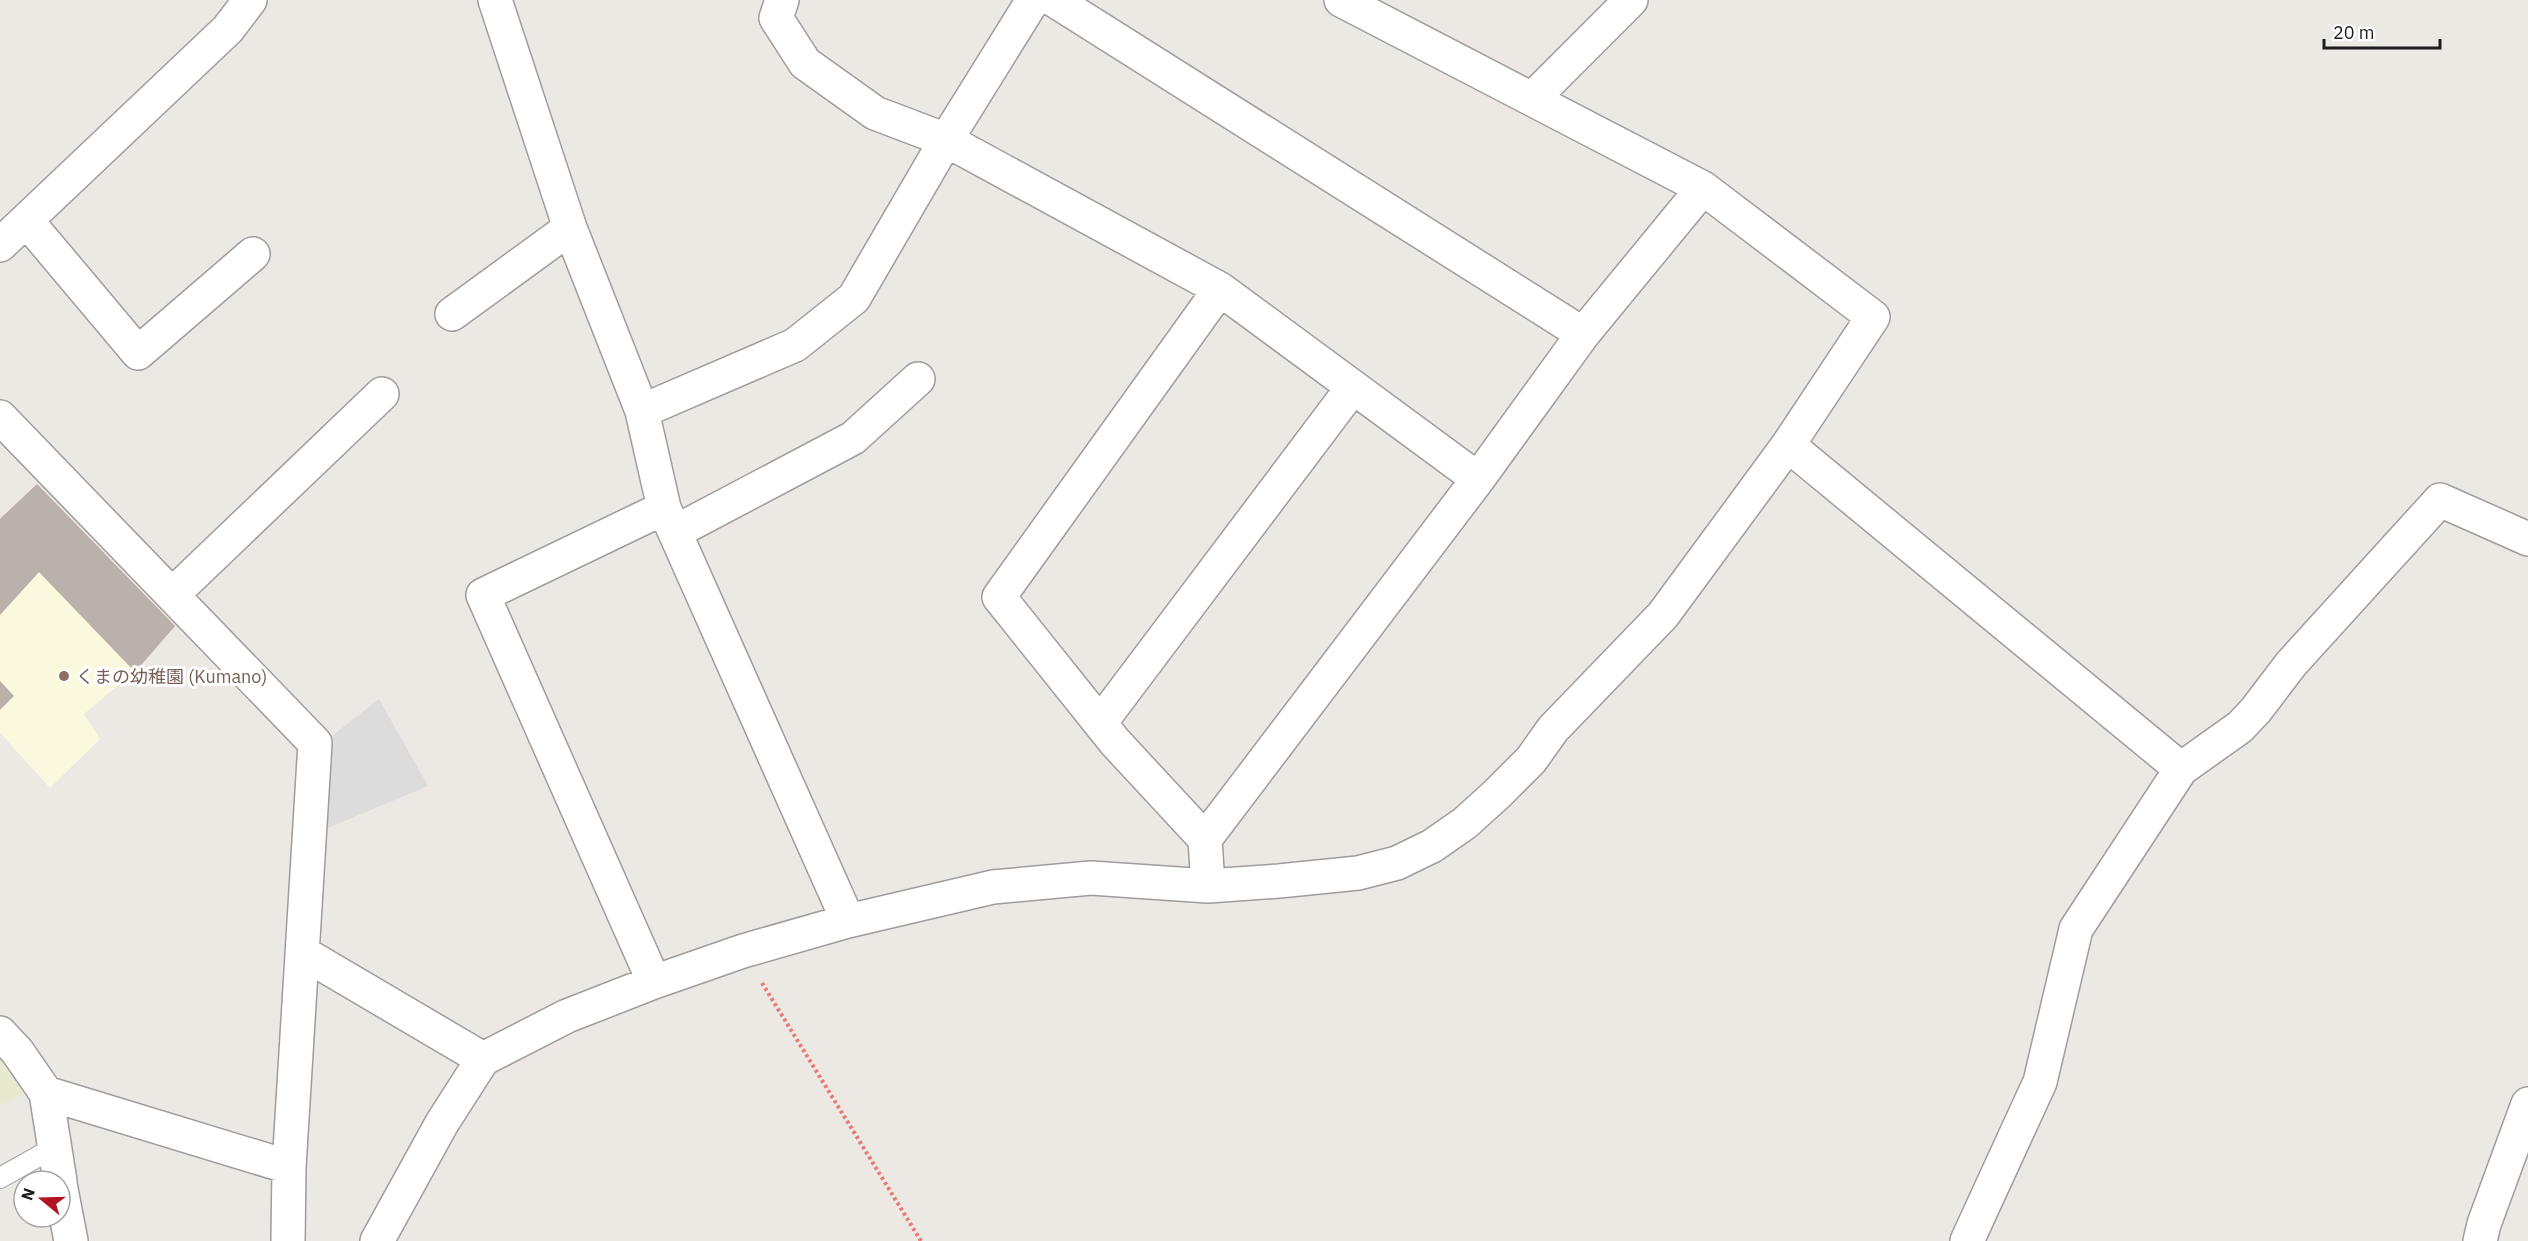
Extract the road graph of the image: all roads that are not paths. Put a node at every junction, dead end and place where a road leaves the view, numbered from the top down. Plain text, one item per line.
1 (250, 0) edge
2 (495, 0) edge
3 (782, 0) edge
4 (1033, 0) edge
5 (1054, 0) edge
6 (1341, 0) edge
7 (1631, 0) edge
8 (1532, 99) junction
9 (946, 141) junction
10 (1703, 188) junction
11 (27, 221) junction
12 (570, 228) junction
13 (0, 245) edge
14 (253, 254) dead end
15 (1220, 289) junction
16 (452, 314) dead end
17 (1583, 334) junction
18 (918, 379) dead end
19 (1353, 387) junction
20 (382, 394) dead end
21 (642, 411) junction
22 (0, 417) edge
23 (1788, 445) junction
24 (1478, 478) junction
25 (670, 520) junction
26 (2528, 539) edge
27 (173, 594) junction
28 (1100, 723) junction
29 (2181, 769) junction
30 (1205, 838) junction
31 (1208, 886) junction
32 (848, 921) junction
33 (303, 953) junction
34 (654, 982) junction
35 (0, 1033) edge
36 (483, 1059) junction
37 (46, 1094) junction
38 (2528, 1104) edge
39 (55, 1148) junction
40 (289, 1167) junction
41 (58, 1169) edge
42 (0, 1178) edge
43 (288, 1241) edge
44 (377, 1241) edge
45 (1967, 1241) edge
46 (2480, 1241) edge

1 - 11 street
2 - 12 street
3 - 9 street
4 - 9 street
5 - 17 street
6 - 8 street
7 - 8 street
8 - 10 street
9 - 15 street
9 - 21 street
10 - 17 street
10 - 23 street
11 - 13 street
11 - 14 street
12 - 16 street
12 - 21 street
15 - 19 street
15 - 28 street
17 - 24 street
18 - 25 street
19 - 24 street
19 - 28 street
20 - 27 street
21 - 25 street
22 - 27 street
23 - 29 street
23 - 31 street
24 - 30 street
25 - 32 street
25 - 34 street
26 - 29 street
27 - 33 street
28 - 30 street
29 - 45 street
30 - 31 street
31 - 32 street
32 - 34 street
33 - 36 street
33 - 40 street
34 - 36 street
35 - 37 street
36 - 44 street
37 - 39 street
37 - 40 street
38 - 46 street
39 - 41 street
39 - 42 lane
40 - 43 street

